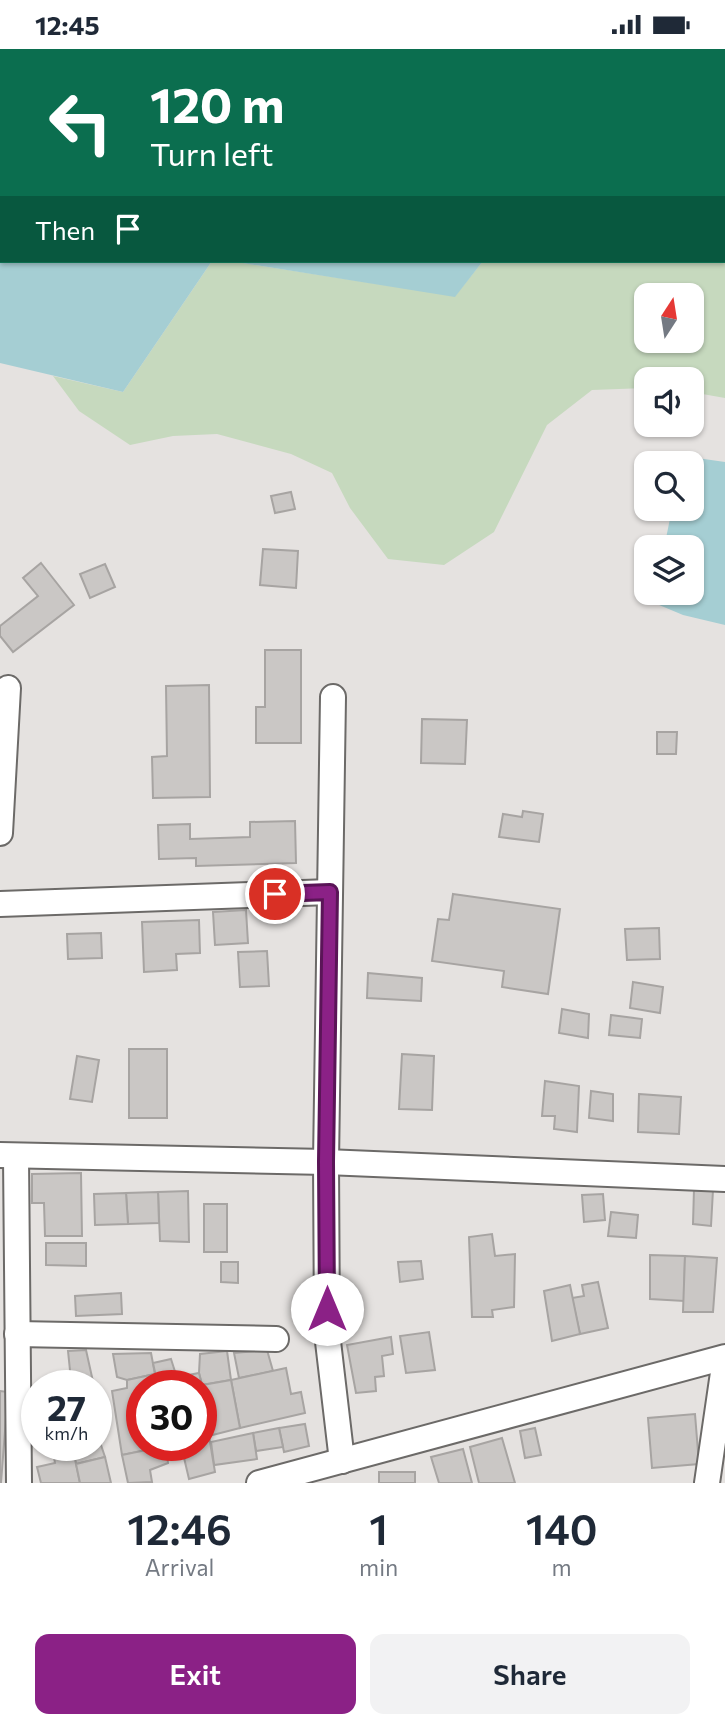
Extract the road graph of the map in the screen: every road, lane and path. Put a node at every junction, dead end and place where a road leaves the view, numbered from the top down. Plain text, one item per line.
1 (8, 688) dead end
2 (333, 697) dead end
3 (0, 833) edge
4 (330, 892) junction
5 (0, 904) edge
6 (8, 1156) edge
7 (326, 1162) junction
8 (725, 1179) edge
9 (17, 1334) junction
10 (276, 1339) dead end
11 (725, 1358) edge
12 (342, 1461) junction
13 (19, 1483) edge
14 (259, 1483) edge
15 (707, 1483) edge

1 - 3 street
2 - 4 street
4 - 5 street
4 - 7 street
6 - 7 street
6 - 9 street
7 - 8 street
7 - 12 street
9 - 10 street
9 - 13 street
11 - 12 street
11 - 15 street
12 - 14 street

